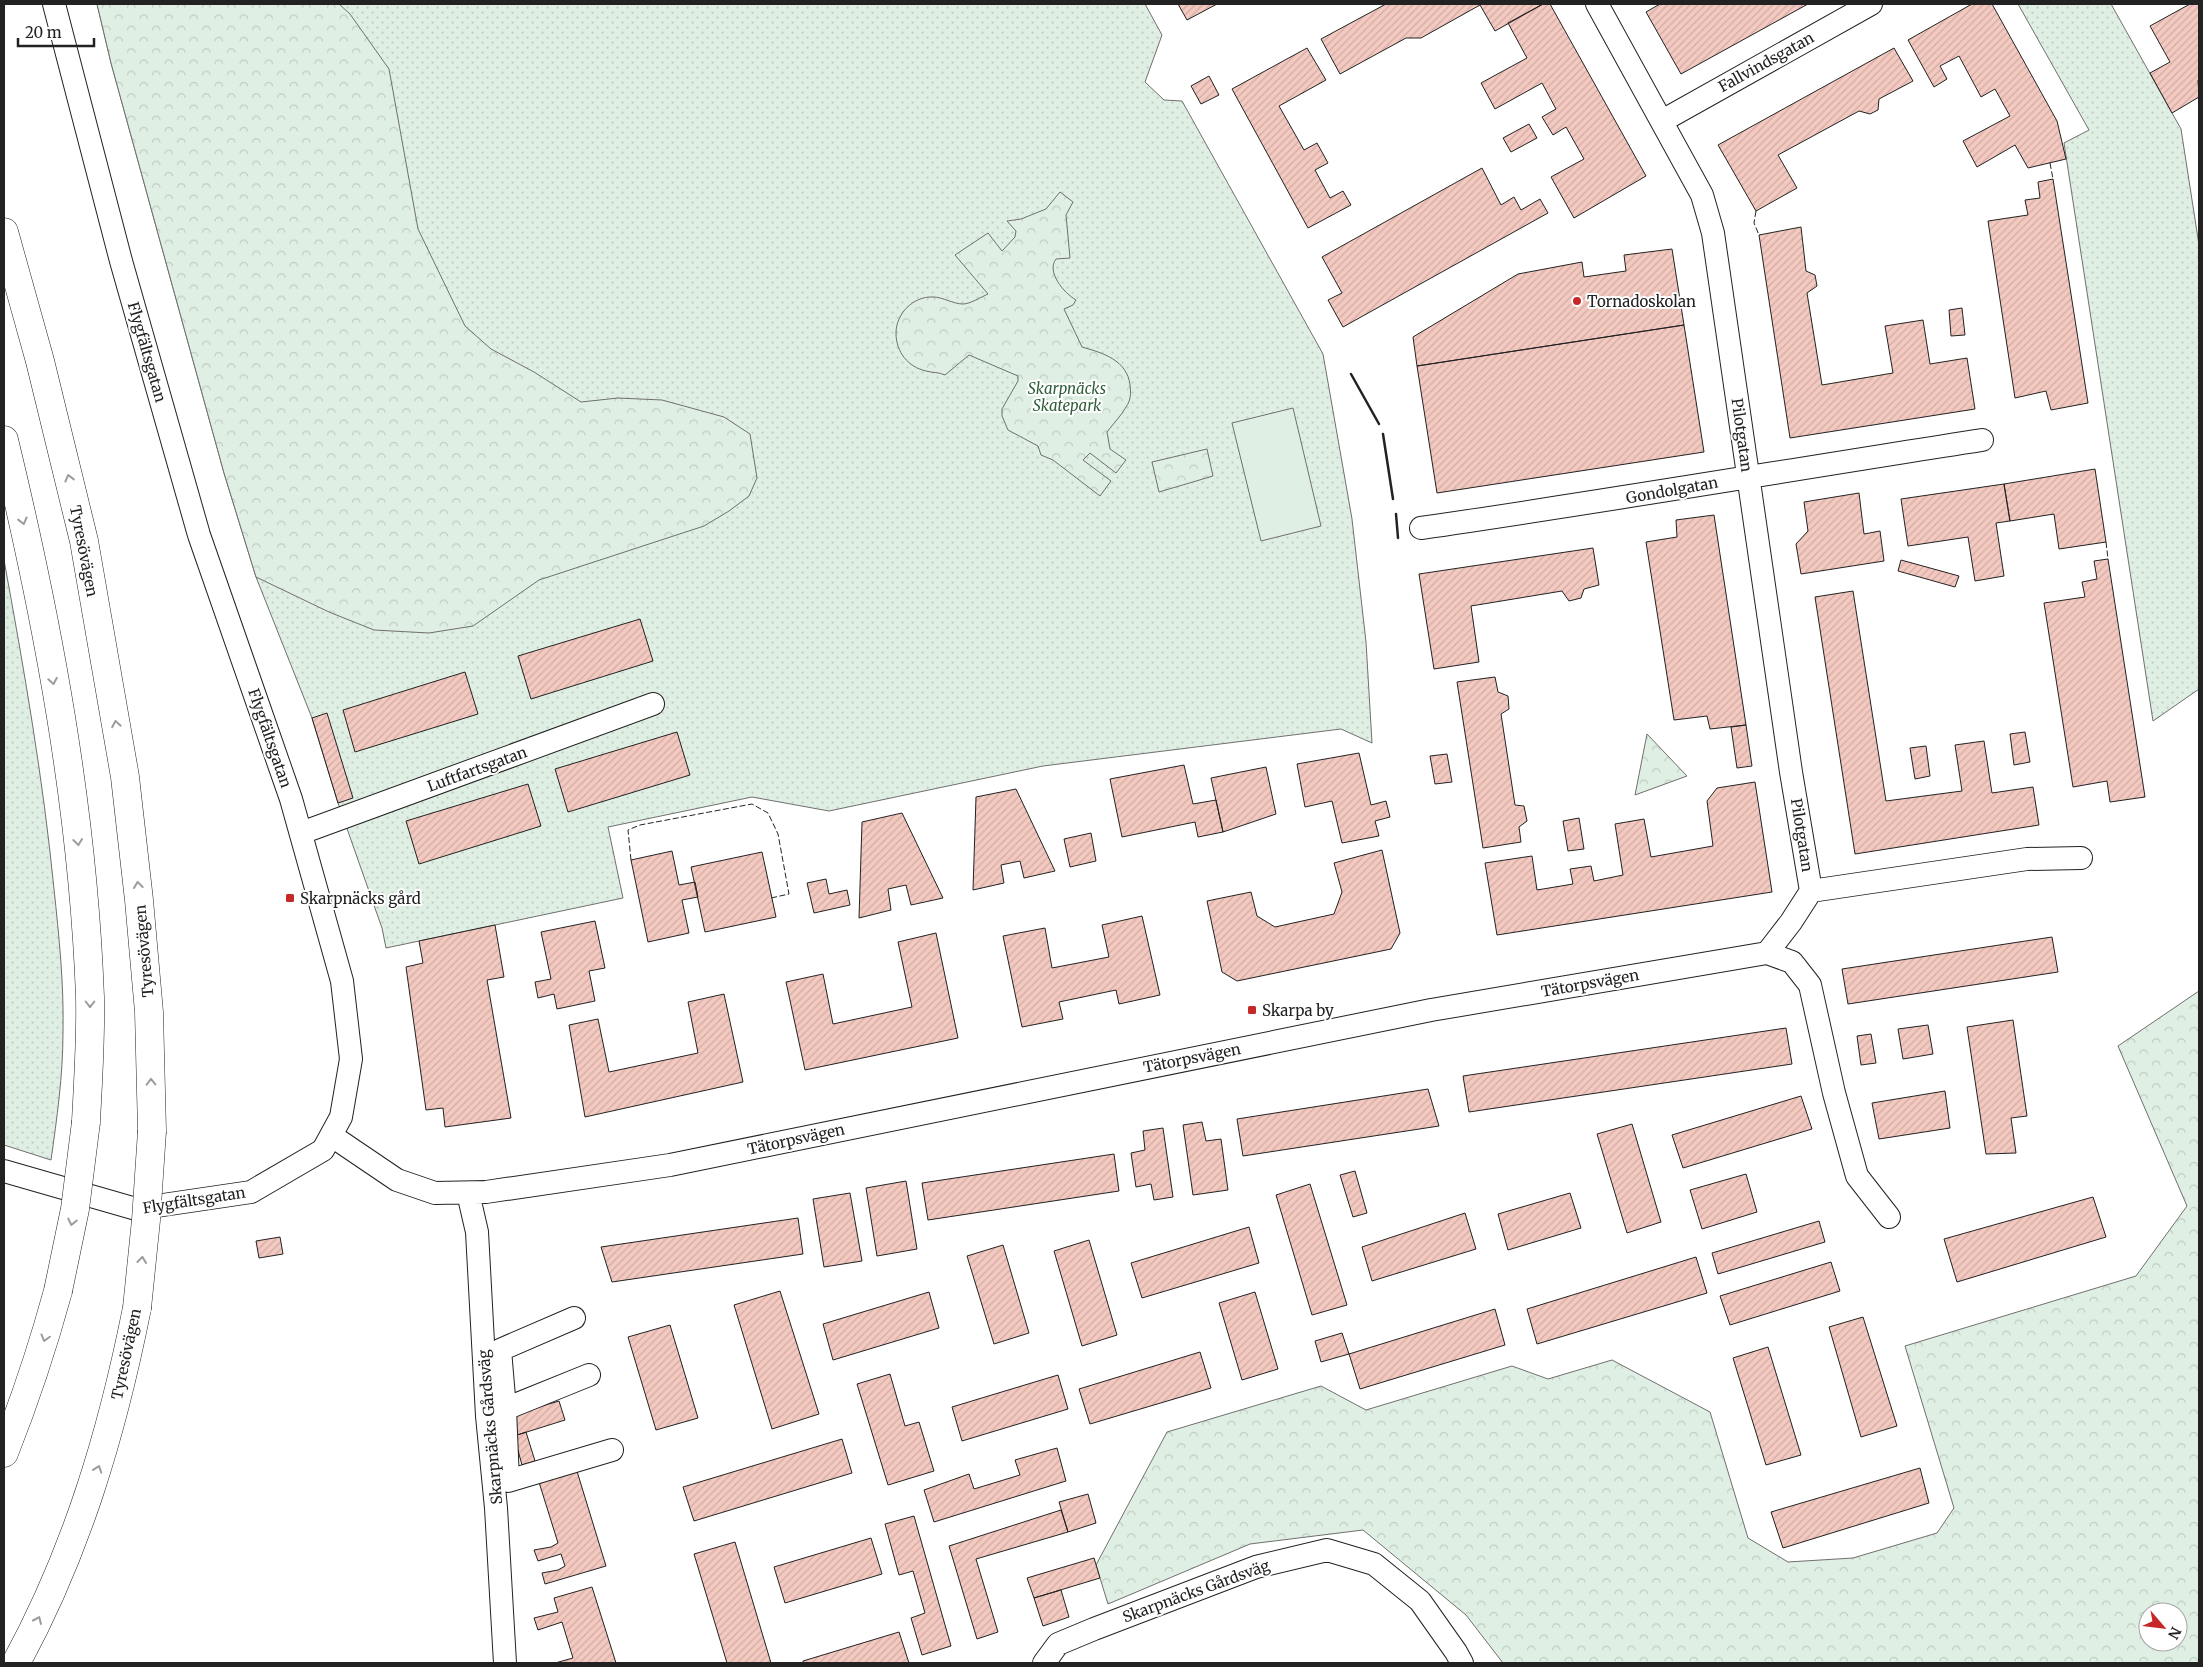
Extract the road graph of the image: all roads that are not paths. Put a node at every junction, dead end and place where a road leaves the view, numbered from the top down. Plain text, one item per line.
1 (54, 4) edge
2 (1597, 4) edge
3 (1871, 4) edge
4 (1662, 121) junction
5 (4, 232) edge
6 (4, 440) edge
7 (1982, 440) dead end
8 (1748, 476) junction
9 (1421, 528) dead end
10 (653, 704) dead end
11 (301, 834) junction
12 (2082, 858) dead end
13 (1811, 891) junction
14 (1767, 953) junction
15 (332, 1136) junction
16 (4, 1172) edge
17 (468, 1193) junction
18 (1889, 1217) dead end
19 (574, 1318) dead end
20 (589, 1375) dead end
21 (504, 1408) junction
22 (612, 1450) dead end
23 (4, 1453) edge
24 (16, 1663) edge
25 (504, 1663) edge
26 (1044, 1663) edge
27 (1462, 1663) edge

1 - 11 street, Flygfältsgatan
2 - 4 street, Pilotgatan
3 - 4 street, Fallvindsgatan
4 - 8 street, Pilotgatan
24 -> 5 highway, Tyresövägen, bridge
6 -> 23 highway, bridge
7 - 8 street, Gondolgatan
8 - 9 street, Gondolgatan
8 - 13 street, Pilotgatan
10 - 11 street, Luftfartsgatan
11 - 15 street, Flygfältsgatan
12 - 13 street, Pilotgatan
13 - 14 street, Pilotgatan
14 - 17 street, Tätorpsvägen
14 - 18 street, Tätorpsvägen
15 - 16 street, Flygfältsgatan
15 - 17 street, Tätorpsvägen
17 - 25 street, Skarpnäcks Gårdsväg
19 - 21 street
20 - 21 street
21 - 22 street
26 - 27 street, Skarpnäcks Gårdsväg

